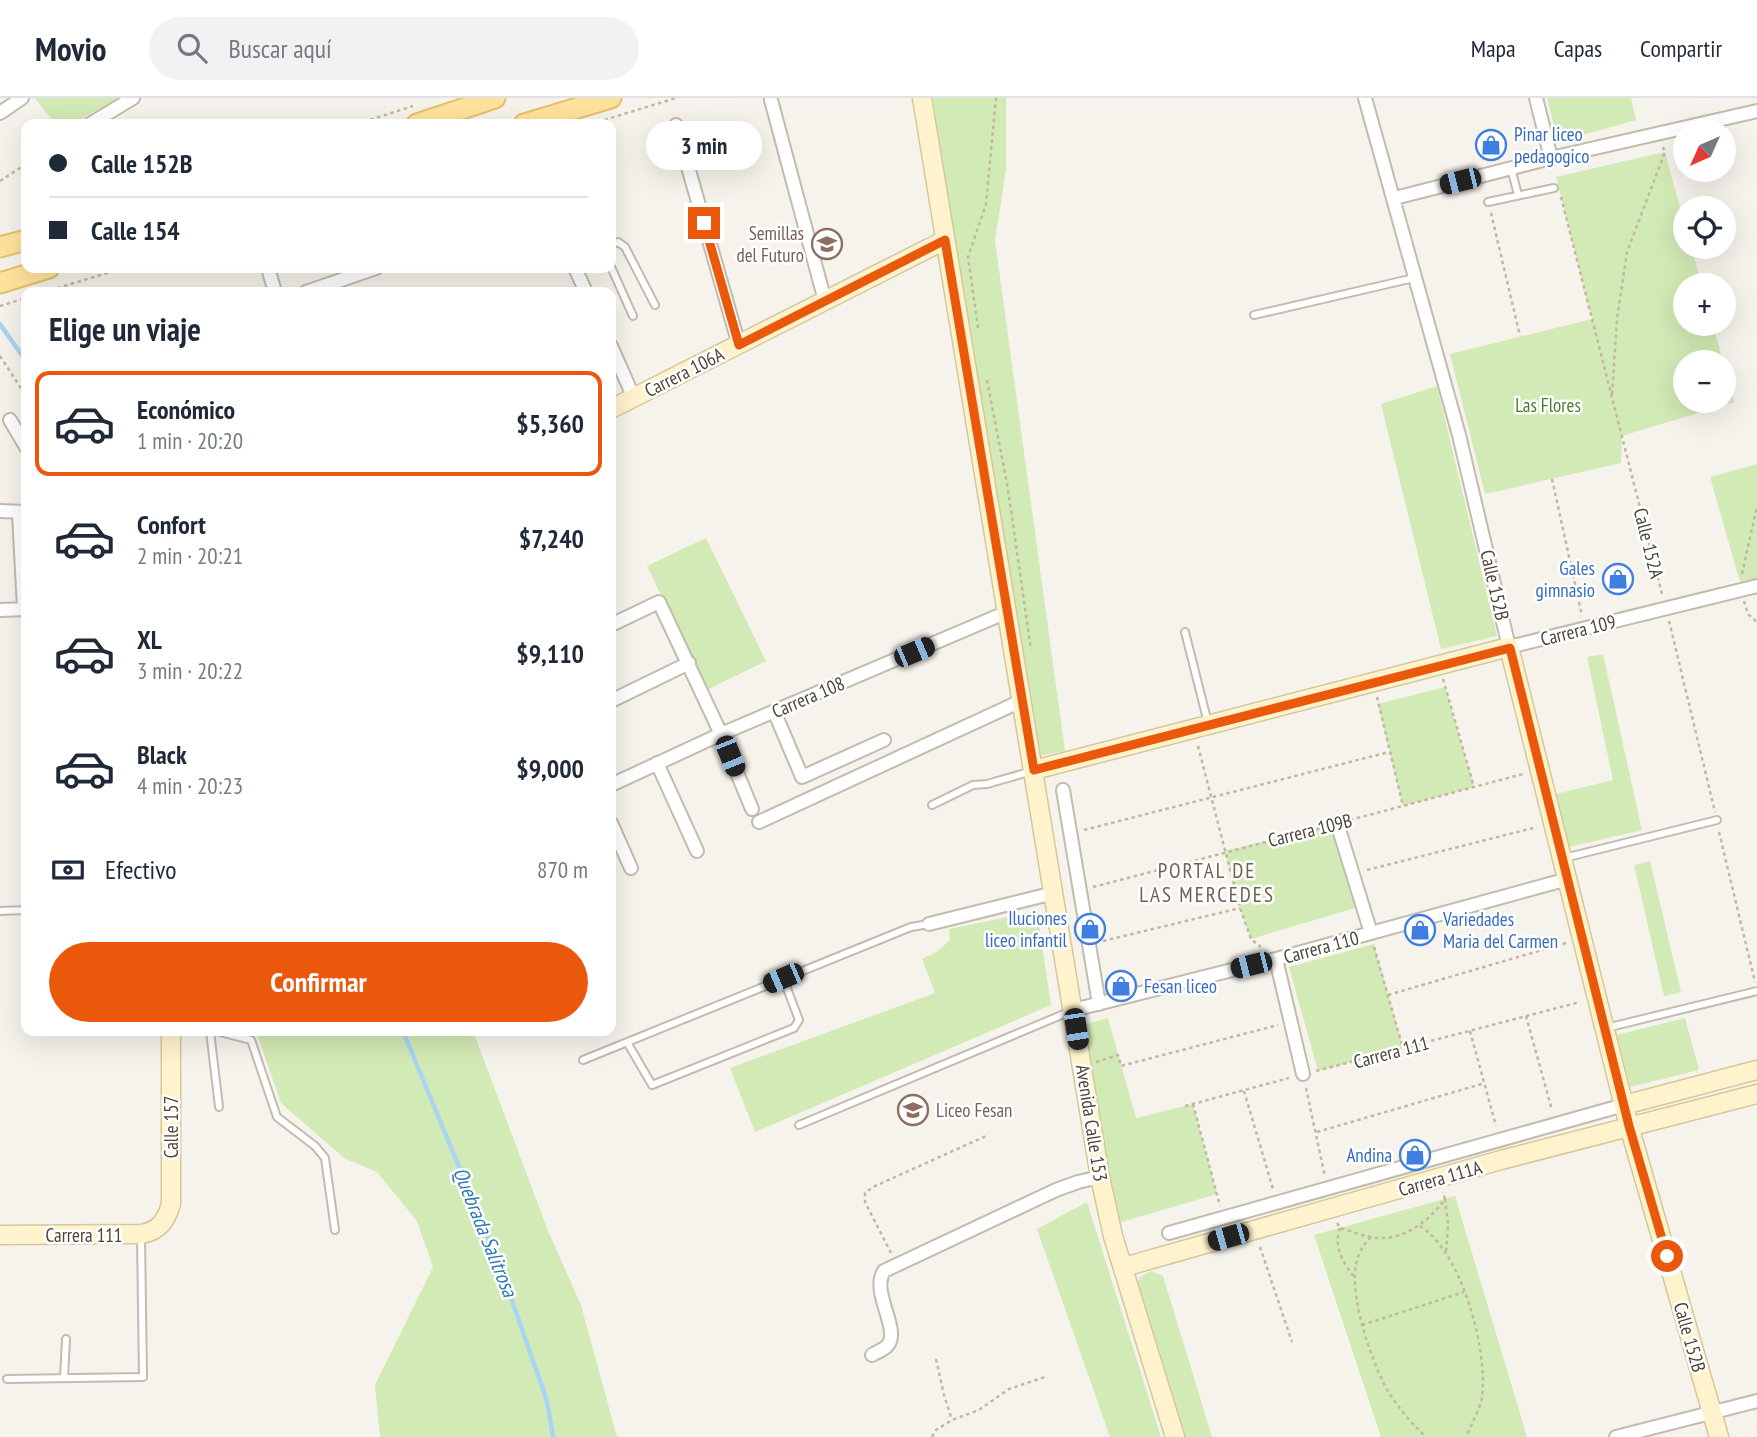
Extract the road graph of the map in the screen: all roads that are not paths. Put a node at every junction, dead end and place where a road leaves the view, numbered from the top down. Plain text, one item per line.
1 (22, 98) edge
2 (133, 98) edge
3 (495, 98) edge
4 (611, 98) edge
5 (922, 98) edge
6 (1365, 98) edge
7 (1536, 98) edge
8 (771, 100) dead end
9 (1757, 111) edge
10 (0, 113) edge
11 (98, 119) edge
12 (432, 119) edge
13 (541, 119) edge
14 (676, 125) dead end
15 (1551, 158) junction
16 (1511, 168) junction
17 (1554, 188) dead end
18 (1518, 195) junction
19 (1395, 198) junction
20 (1488, 202) road end
21 (945, 240) junction
22 (21, 241) edge
23 (616, 243) edge
24 (0, 247) edge
25 (33, 273) edge
26 (344, 273) edge
27 (614, 273) edge
28 (1416, 277) junction
29 (0, 283) edge
30 (316, 287) edge
31 (825, 301) junction
32 (655, 305) dead end
33 (1254, 315) dead end
34 (633, 316) dead end
35 (739, 345) junction
36 (616, 357) edge
37 (634, 398) junction
38 (616, 407) edge
39 (10, 420) dead end
40 (21, 439) edge
41 (0, 511) edge
42 (21, 512) edge
43 (1757, 586) edge
44 (21, 609) edge
45 (0, 610) edge
46 (1007, 612) junction
47 (616, 622) edge
48 (1185, 632) dead end
49 (1510, 648) junction
50 (689, 663) junction
51 (616, 699) edge
52 (1021, 701) junction
53 (774, 711) junction
54 (1201, 727) junction
55 (721, 734) junction
56 (884, 740) dead end
57 (657, 763) junction
58 (1034, 770) junction
59 (616, 783) edge
60 (1063, 790) dead end
61 (932, 805) dead end
62 (752, 809) dead end
63 (1717, 821) road end
64 (759, 822) dead end
65 (1337, 823) road end
66 (616, 834) edge
67 (697, 851) dead end
68 (1562, 858) junction
69 (631, 868) dead end
70 (1568, 879) junction
71 (1054, 893) junction
72 (21, 910) edge
73 (0, 911) edge
74 (929, 924) joint
75 (1371, 933) junction
76 (1276, 959) junction
77 (783, 978) junction
78 (1757, 990) edge
79 (1099, 1004) junction
80 (1073, 1010) junction
81 (1605, 1028) junction
82 (171, 1036) edge
83 (211, 1036) edge
84 (235, 1036) edge
85 (627, 1042) junction
86 (583, 1060) dead end
87 (1757, 1070) edge
88 (1303, 1074) road end
89 (1757, 1094) edge
90 (1624, 1105) junction
91 (219, 1107) dead end
92 (799, 1125) dead end
93 (1629, 1126) junction
94 (1100, 1177) junction
95 (164, 1222) joint
96 (335, 1230) dead end
97 (1169, 1233) dead end
98 (141, 1234) junction
99 (0, 1235) edge
100 (1124, 1266) junction
101 (66, 1339) dead end
102 (872, 1355) dead end
103 (64, 1378) junction
104 (7, 1379) dead end
105 (1757, 1401) edge
106 (1712, 1411) junction
107 (1175, 1437) edge
108 (1616, 1437) edge
109 (1719, 1437) edge

1 - 10 street
2 - 11 street
3 - 12 main road
4 - 13 main road
5 - 21 street, Avenida Calle 153
6 - 19 street, Calle 152B
7 - 15 street
8 - 31 street
9 - 15 street
14 - 35 street
15 - 16 street
16 - 18 lane
16 - 19 street
17 - 18 lane
18 - 20 lane
19 - 28 street, Calle 152B
21 - 31 street, Carrera 106A
21 - 46 street, Avenida Calle 153
22 - 24 main road
23 - 32 lane
25 - 29 main road
26 - 30 street
27 - 34 lane
28 - 33 lane
28 - 49 street, Calle 152B
31 - 35 street, Carrera 106A
35 - 37 street, Carrera 106A
36 - 37 street
37 - 38 street, Carrera 106A
39 - 40 street
41 - 42 street
43 - 49 street, Carrera 109
44 - 45 street
46 - 52 street, Avenida Calle 153
46 - 53 street, Carrera 108
47 - 50 street
48 - 54 lane
49 - 54 street, Carrera 109
49 - 68 street, Calle 152B
50 - 51 street
50 - 55 street
52 - 58 street, Avenida Calle 153
52 - 64 street
53 - 55 street, Carrera 108
53 - 56 street
54 - 58 street, Carrera 109
55 - 57 street, Carrera 108
55 - 62 street
57 - 59 street, Carrera 108
57 - 67 street
58 - 61 lane
58 - 71 street, Avenida Calle 153
60 - 79 street
63 - 68 lane
65 - 75 street
66 - 69 street
68 - 70 street, Calle 152B
70 - 75 street, Carrera 110
70 - 81 street, Calle 152B
71 - 74 street
71 - 80 street, Avenida Calle 153
72 - 73 lane
74 - 77 lane
75 - 76 street, Carrera 110
76 - 79 street, Carrera 110
76 - 88 street
77 - 85 lane
77 - 85 lane
78 - 81 lane
79 - 80 street, Carrera 110
80 - 92 lane
80 - 94 street, Avenida Calle 153
81 - 90 street, Calle 152B
82 - 95 street, Calle 157
83 - 91 lane
84 - 96 lane
85 - 86 lane
87 - 90 street, Carrera 111A
89 - 93 street, Carrera 111A
90 - 93 street, Calle 152B
90 - 97 street, Carrera 111A
93 - 100 street, Carrera 111A
93 - 106 street, Calle 152B
94 - 100 street, Avenida Calle 153
94 - 102 street
95 - 98 street, Carrera 111
98 - 99 street, Carrera 111
98 - 103 lane
100 - 107 street, Avenida Calle 153
101 - 103 lane
103 - 104 lane
105 - 106 street
106 - 108 street
106 - 109 street, Calle 152B

